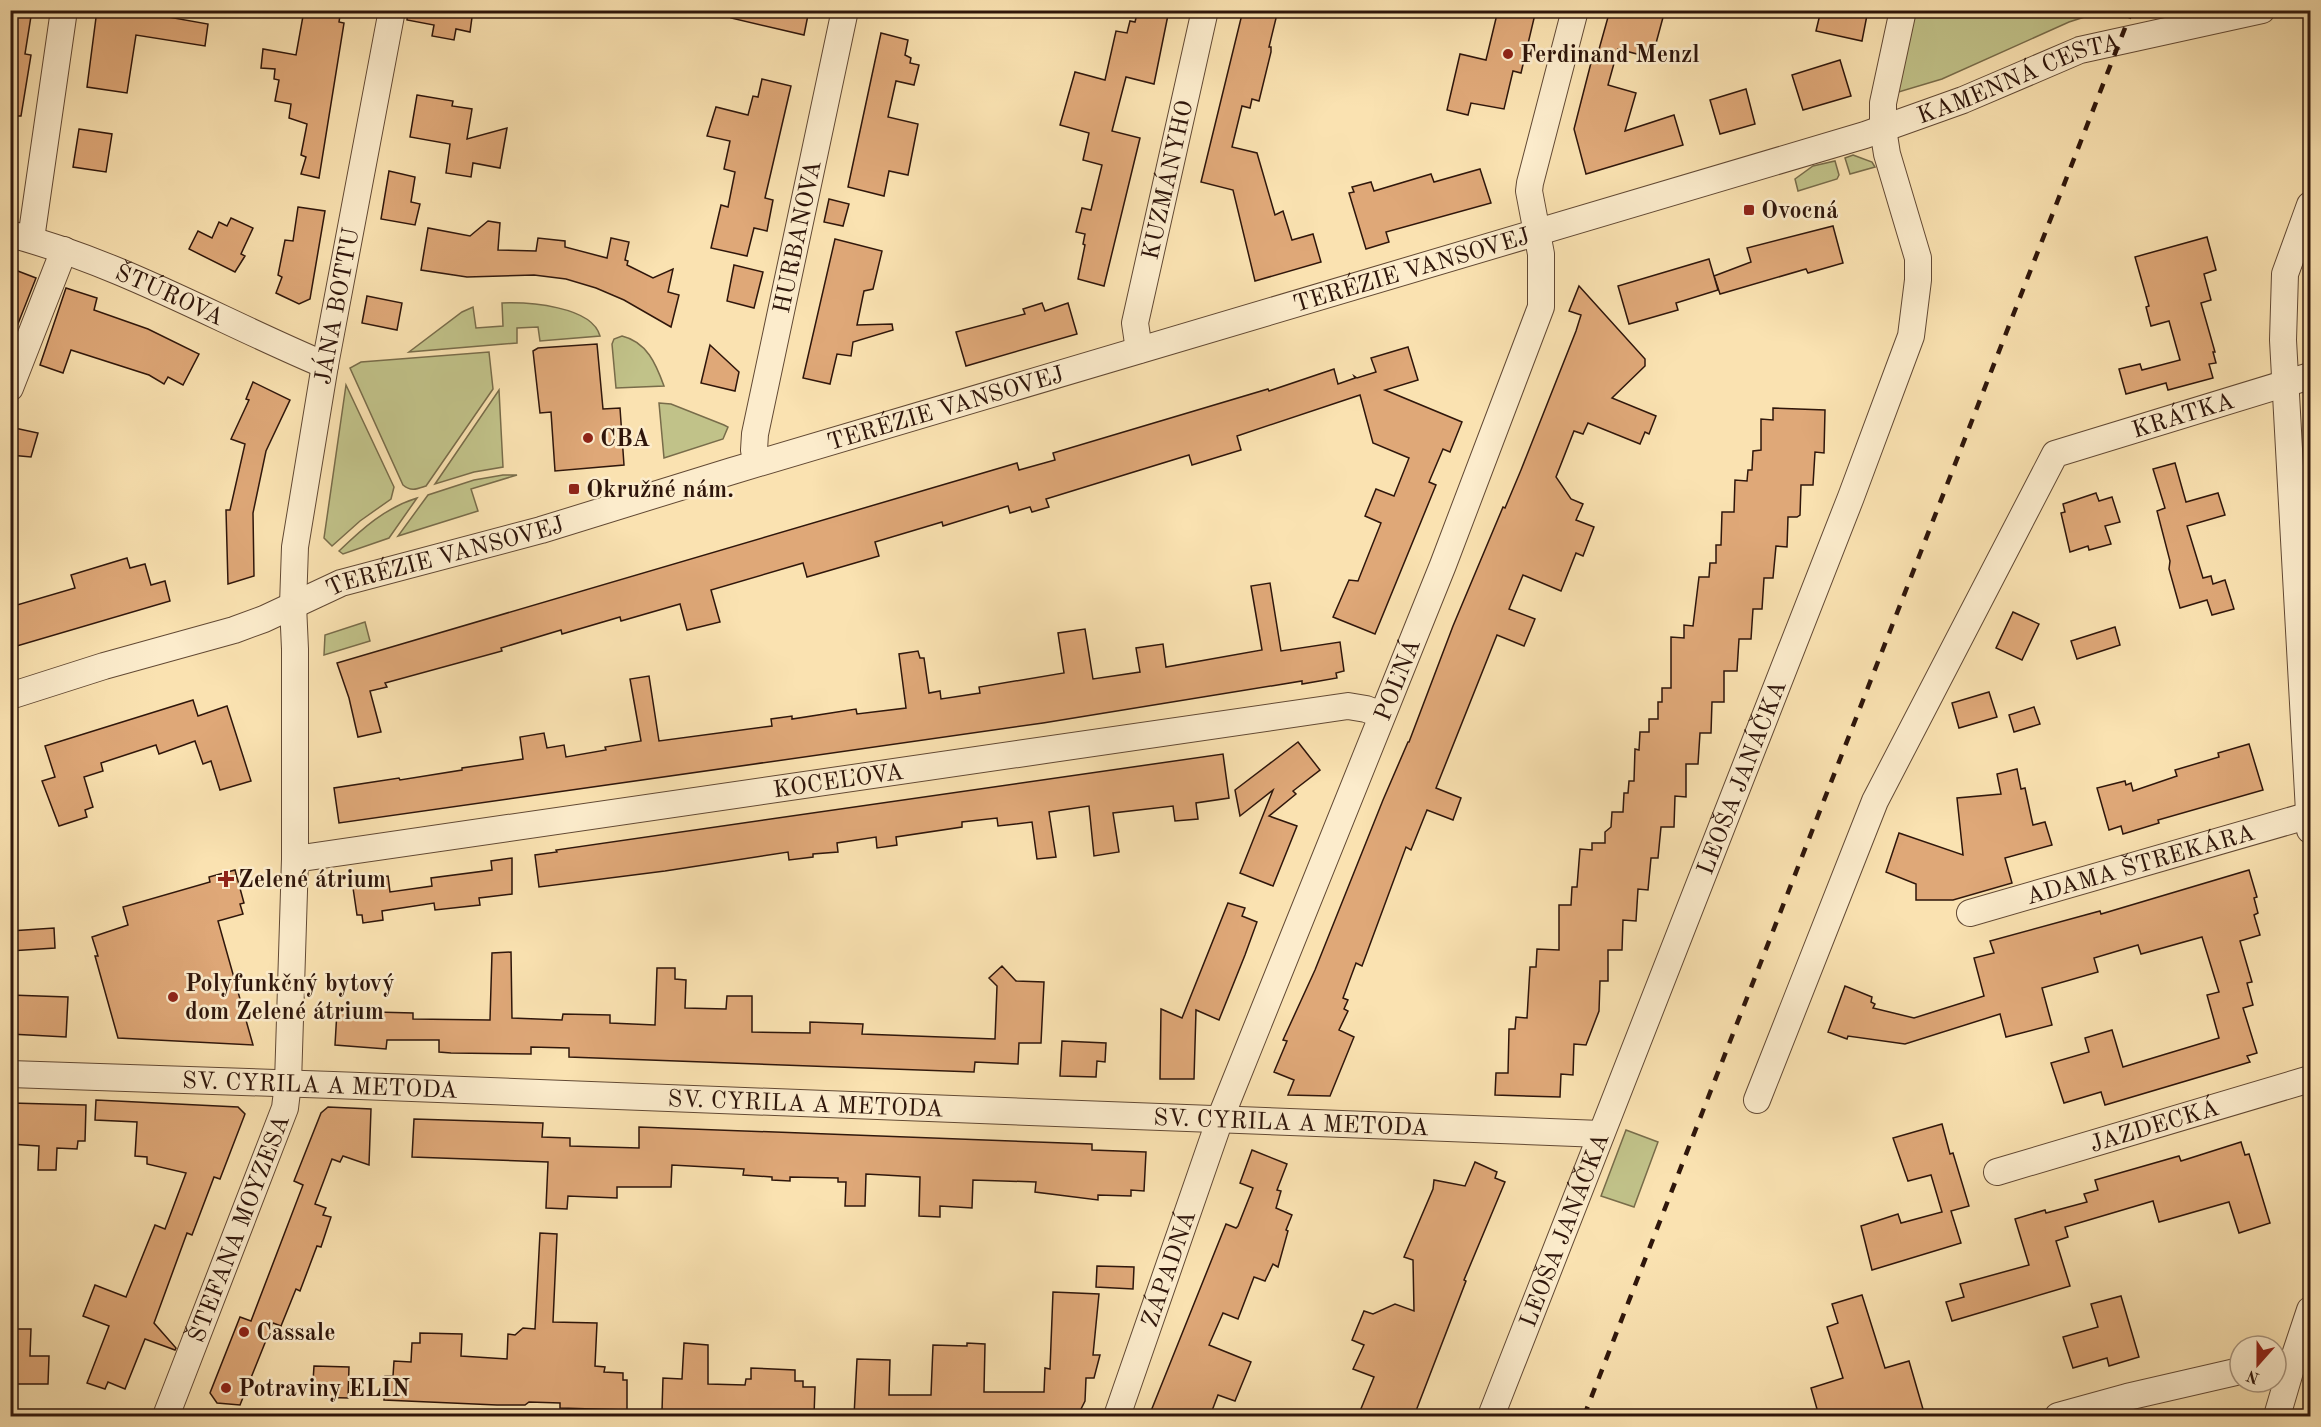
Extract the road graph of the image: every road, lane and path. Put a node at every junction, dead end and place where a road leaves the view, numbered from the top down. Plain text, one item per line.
1 (64, 10) edge
2 (392, 10) edge
3 (845, 10) edge
4 (1205, 10) edge
5 (1575, 10) edge
6 (1903, 10) edge
7 (2262, 10) edge
8 (1883, 129) junction
9 (2310, 205) edge
10 (1537, 233) junction
11 (20, 237) edge
12 (64, 250) junction
13 (1139, 350) junction
14 (325, 365) junction
15 (2310, 376) edge
16 (2284, 383) junction
17 (10, 388) edge
18 (757, 464) junction
19 (293, 605) junction
20 (10, 696) edge
21 (1382, 715) junction
22 (2310, 820) edge
23 (295, 859) junction
24 (1970, 913) dead end
25 (10, 1074) edge
26 (2310, 1079) edge
27 (288, 1083) junction
28 (1757, 1100) dead end
29 (1220, 1119) junction
30 (1601, 1134) junction
31 (1997, 1172) dead end
32 (2310, 1310) edge
33 (2293, 1358) edge
34 (2228, 1374) edge
35 (166, 1416) edge
36 (1117, 1416) edge
37 (1491, 1416) edge
38 (2058, 1416) edge
39 (2277, 1416) edge

1 - 11 street
2 - 14 street, JÁNA BOTTU
3 - 18 street, HURBANOVA
4 - 13 street, KUZMÁNYHO
5 - 10 street
6 - 8 street, LEOŠA JANÁČKA
7 - 8 street, KAMENNÁ CESTA
8 - 10 street, TERÉZIE VANSOVEJ
8 - 30 street, LEOŠA JANÁČKA
9 - 16 street
10 - 13 street, TERÉZIE VANSOVEJ
10 - 21 street, POĽNÁ
11 - 12 street, ŠTÚROVA
12 - 14 street, ŠTÚROVA
12 - 17 street
13 - 18 street, TERÉZIE VANSOVEJ
14 - 19 street, JÁNA BOTTU
15 - 16 street, KRÁTKA
16 - 22 street
16 - 28 street, KRÁTKA
18 - 19 street, TERÉZIE VANSOVEJ
19 - 20 street, TERÉZIE VANSOVEJ
19 - 23 street, ŠTEFANA MOYZESA
21 - 23 street, KOCEĽOVA
21 - 29 street, POĽNÁ
22 - 24 street, ADAMA ŠTREKÁRA
23 - 27 street, ŠTEFANA MOYZESA
25 - 27 street, SV. CYRILA A METODA
26 - 31 street, JAZDECKÁ
27 - 29 street, SV. CYRILA A METODA
27 - 35 street, ŠTEFANA MOYZESA
29 - 30 street, SV. CYRILA A METODA
29 - 36 street, ZÁPADNÁ
30 - 37 street, LEOŠA JANÁČKA
32 - 33 street
33 - 39 street
34 - 38 street

